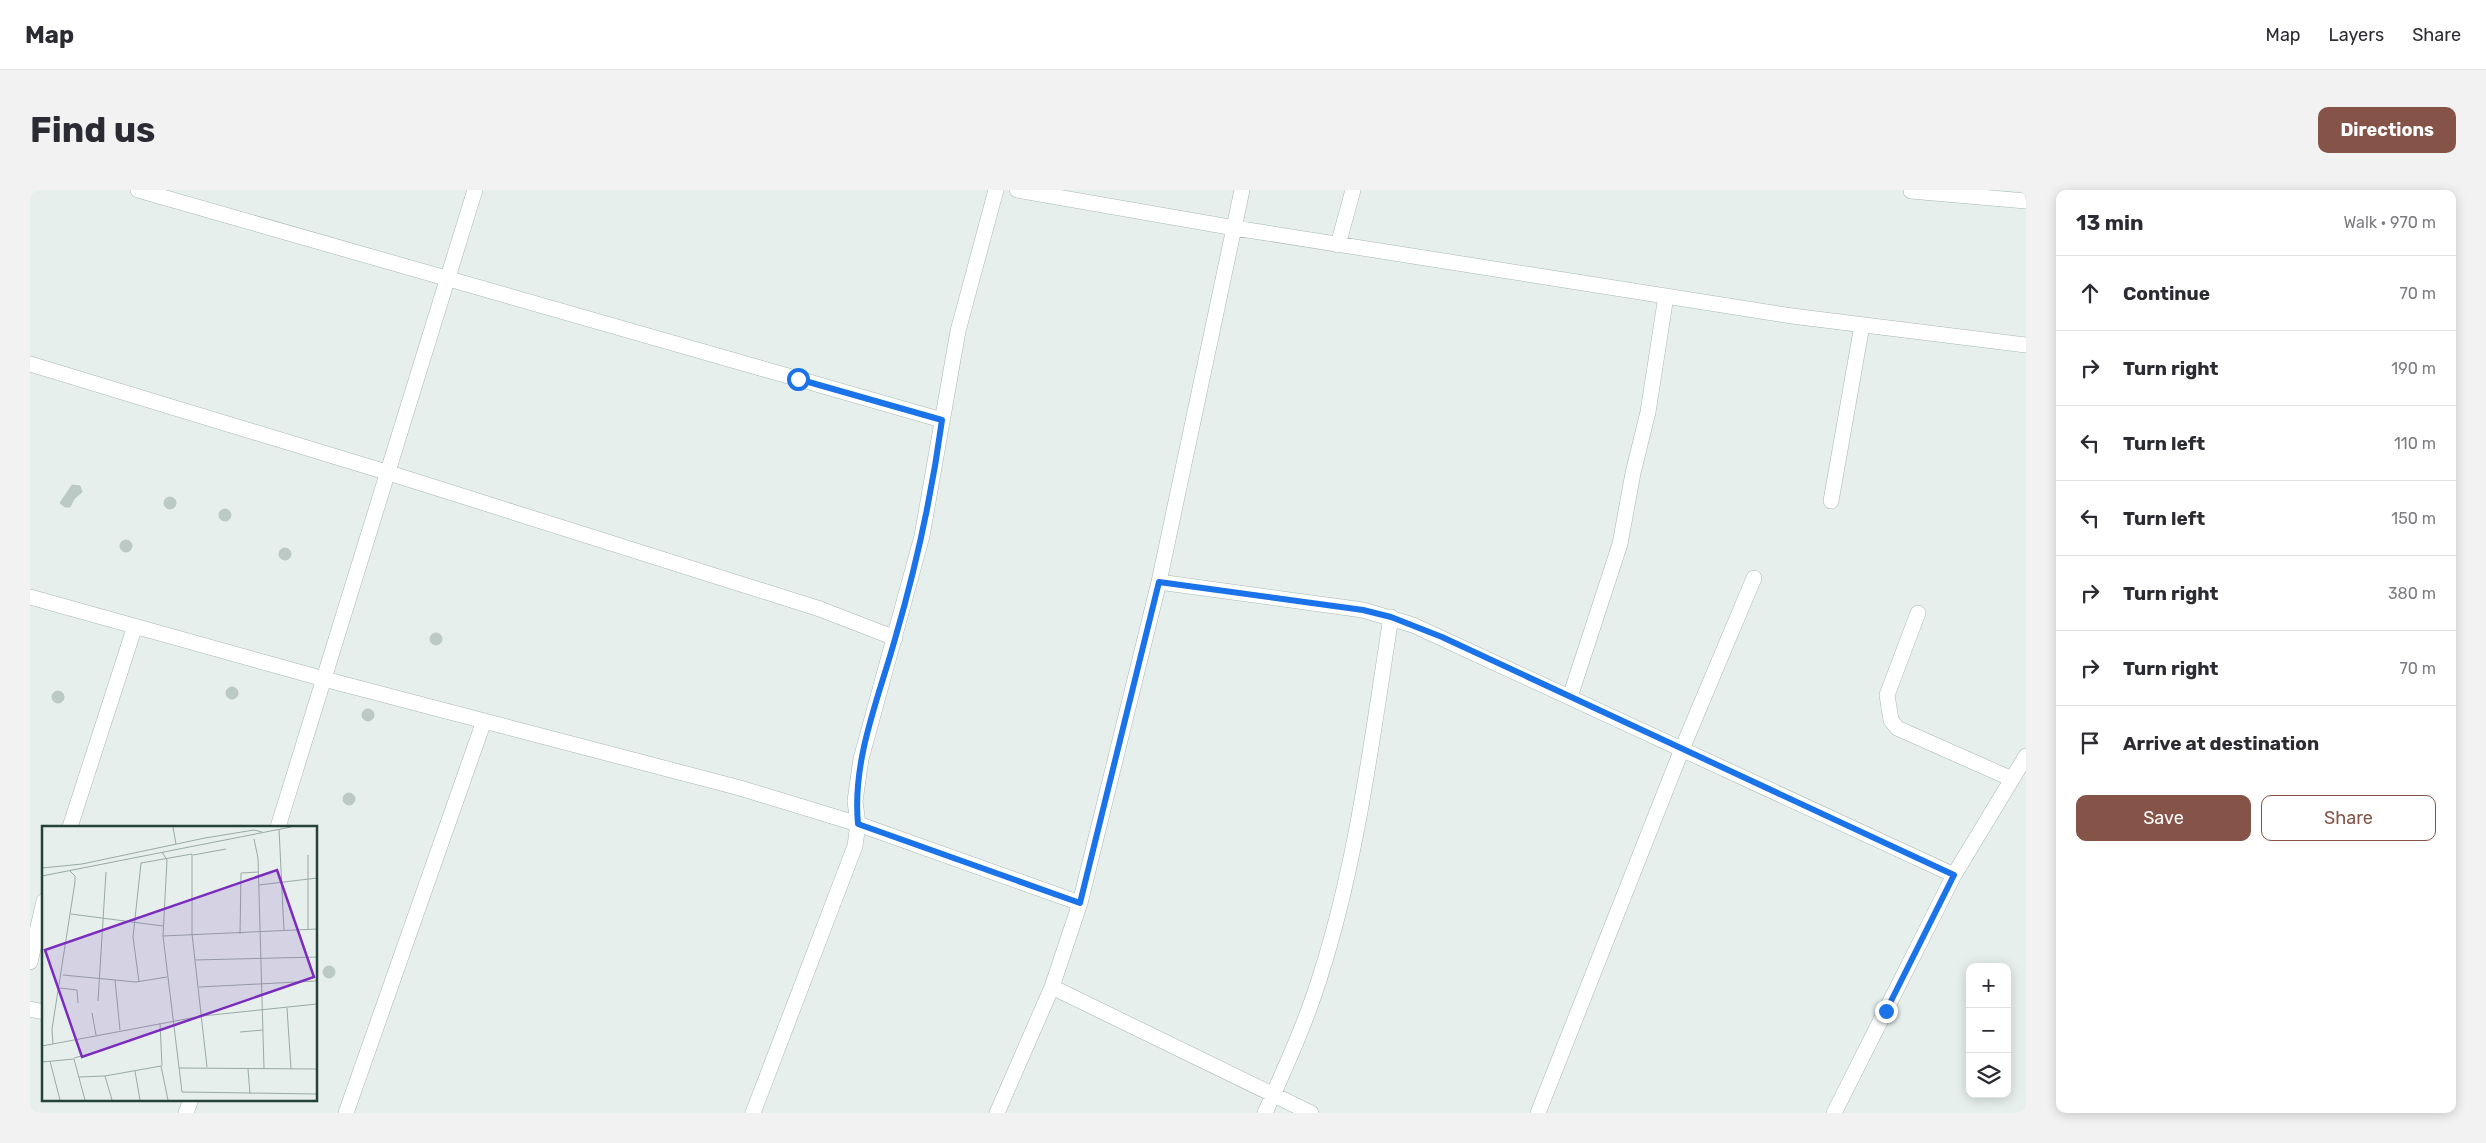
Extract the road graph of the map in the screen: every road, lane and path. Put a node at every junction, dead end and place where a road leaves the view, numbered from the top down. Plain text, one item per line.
1 (138, 190) edge
2 (475, 190) edge
3 (996, 190) edge
4 (1017, 190) edge
5 (1242, 190) edge
6 (1353, 190) edge
7 (1911, 191) edge
8 (2026, 200) edge
9 (1235, 228) junction
10 (1338, 244) junction
11 (448, 280) junction
12 (1666, 296) junction
13 (1862, 325) junction
14 (2026, 345) edge
15 (30, 364) edge
16 (942, 420) junction
17 (386, 472) junction
18 (1831, 500) dead end
19 (1754, 578) dead end
20 (1159, 582) junction
21 (30, 597) edge
22 (1918, 613) dead end
23 (1391, 617) junction
24 (135, 626) junction
25 (895, 638) junction
26 (324, 679) junction
27 (1570, 697) junction
28 (484, 721) junction
29 (1682, 749) junction
30 (2026, 756) edge
31 (2012, 779) junction
32 (858, 824) junction
33 (70, 826) edge
34 (278, 826) edge
35 (1954, 875) junction
36 (1080, 903) junction
37 (42, 909) edge
38 (30, 962) edge
39 (1052, 987) junction
40 (1272, 1094) junction
41 (191, 1100) edge
42 (186, 1113) edge
43 (346, 1113) edge
44 (754, 1113) edge
45 (997, 1113) edge
46 (1265, 1113) edge
47 (1311, 1113) edge
48 (1538, 1113) edge
49 (1834, 1113) edge

1 - 11 street
2 - 11 street
3 - 16 street
4 - 9 street
5 - 9 street
6 - 10 street
7 - 8 street
9 - 10 street
9 - 20 street
10 - 12 street
11 - 16 street
11 - 17 street
12 - 13 street
12 - 27 street
13 - 14 street
13 - 18 street
15 - 17 street
16 - 25 street
17 - 25 street
17 - 26 street
19 - 29 street
20 - 23 street
20 - 36 street
21 - 24 street
22 - 31 street
23 - 27 street
23 - 40 street
24 - 26 street
24 - 33 street
25 - 32 street
26 - 28 street
26 - 34 street
27 - 29 street
28 - 32 street
28 - 43 street
29 - 35 street
29 - 48 street
30 - 31 street
31 - 35 street
32 - 36 street
32 - 44 street
35 - 49 street
36 - 39 street
37 - 38 street
39 - 40 street
39 - 45 street
40 - 46 street
40 - 47 street
41 - 42 street

